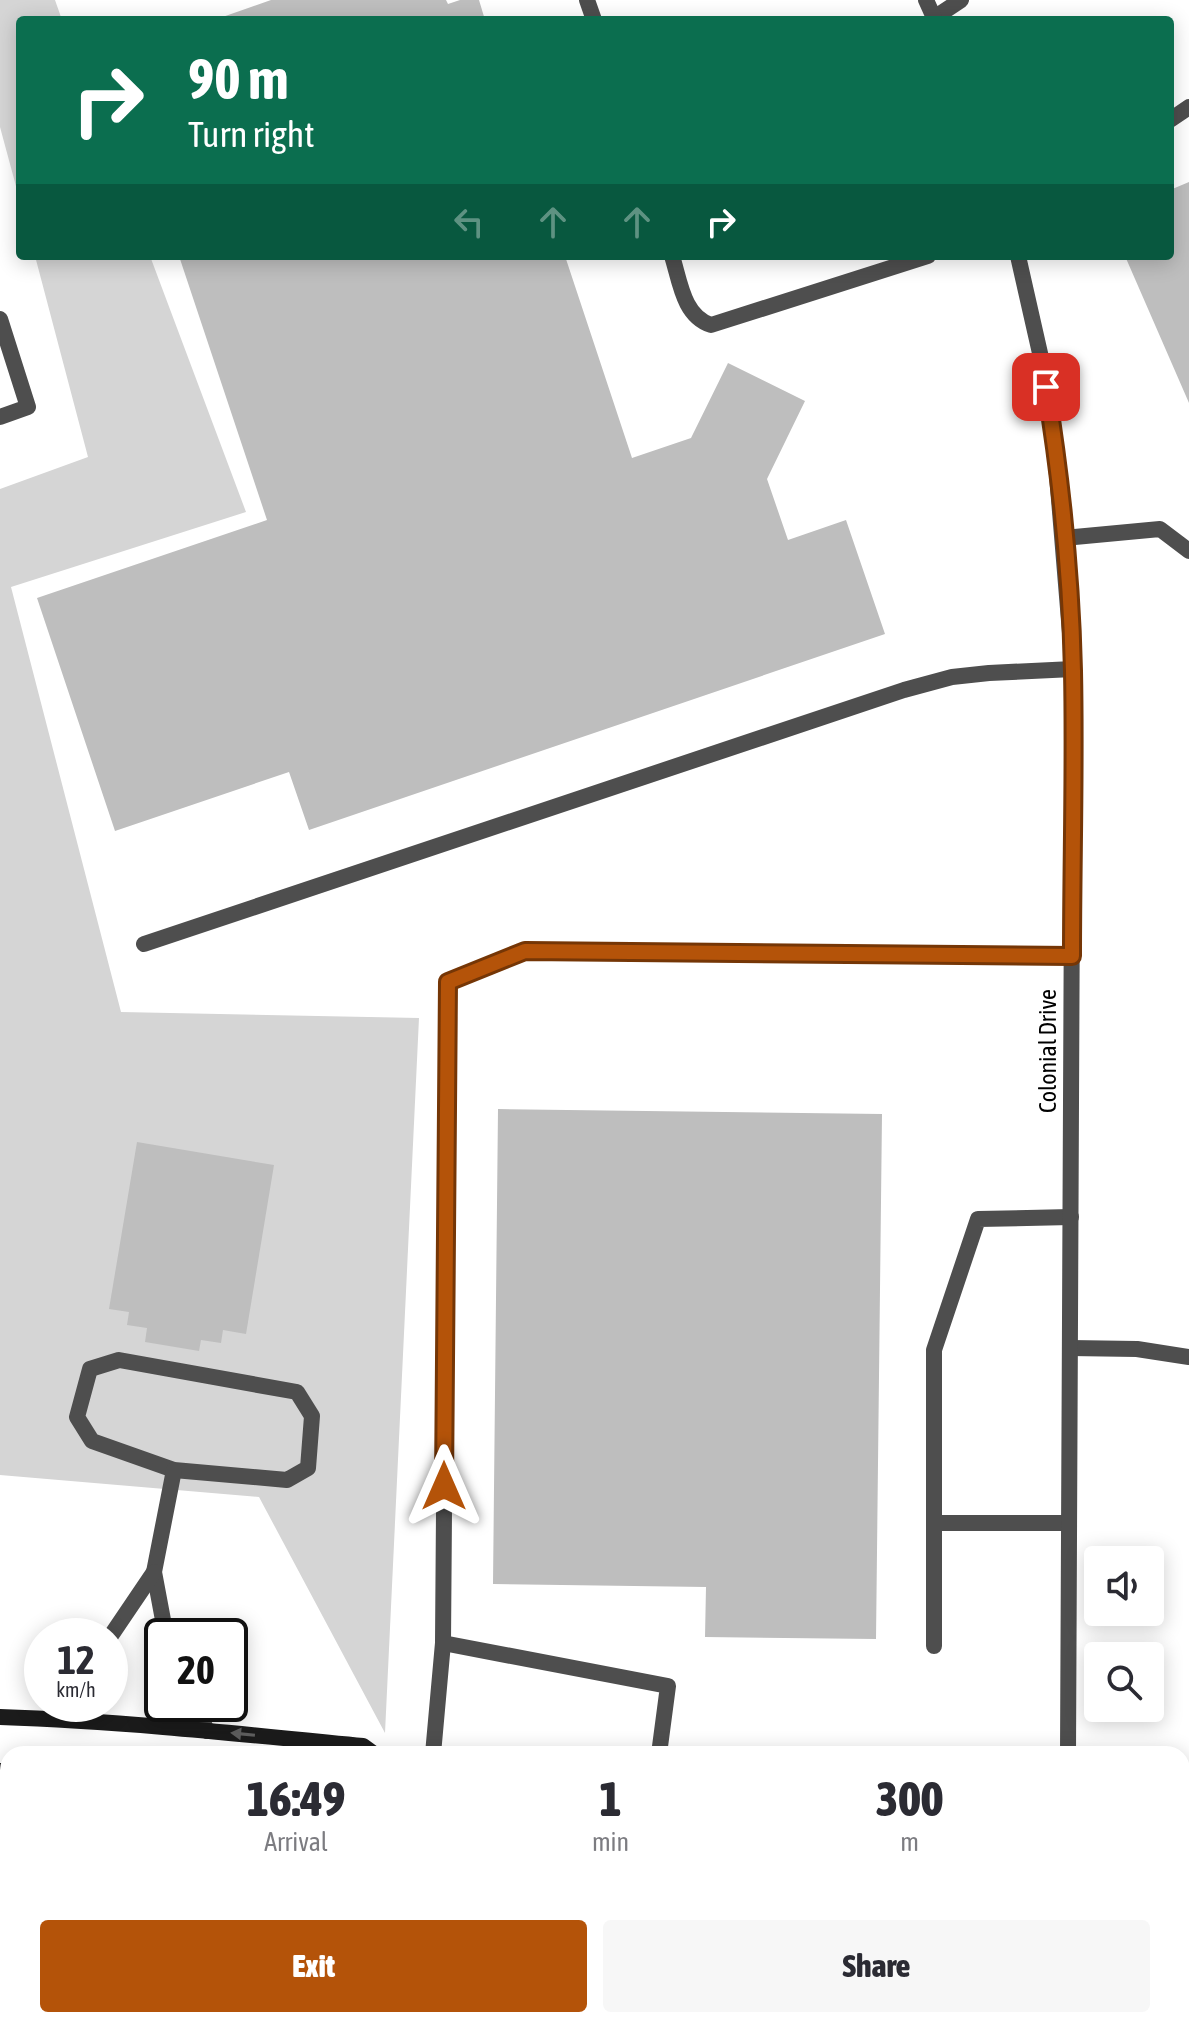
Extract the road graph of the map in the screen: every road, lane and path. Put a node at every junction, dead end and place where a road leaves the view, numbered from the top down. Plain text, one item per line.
1 (961, 0) edge
2 (938, 16) edge
3 (673, 260) edge
4 (915, 260) edge
5 (1019, 260) edge
6 (0, 319) edge
7 (0, 417) edge
8 (1064, 538) junction
9 (1189, 551) edge
10 (1073, 669) junction
11 (144, 944) dead end
12 (1072, 956) junction
13 (1071, 1217) junction
14 (1070, 1348) junction
15 (1189, 1357) edge
16 (174, 1470) junction
17 (934, 1523) junction
18 (1069, 1523) junction
19 (154, 1572) junction
20 (123, 1618) edge
21 (163, 1618) edge
22 (443, 1643) junction
23 (934, 1646) dead end
24 (0, 1717) edge
25 (24, 1717) edge
26 (99, 1722) edge
27 (203, 1722) edge
28 (207, 1731) junction
29 (363, 1746) edge
30 (434, 1746) edge
31 (660, 1746) edge
32 (1068, 1746) edge

1 - 2 street
3 - 4 street
5 - 8 street, Colonial Drive
6 - 7 street
8 - 9 street
8 - 10 street, Colonial Drive
10 - 11 street
10 - 12 street, Colonial Drive
12 - 13 street, Colonial Drive
12 - 22 street
13 - 14 street, Colonial Drive
13 - 17 street
14 - 15 street
14 - 18 street, Colonial Drive
16 - 16 street
16 - 19 street
17 - 18 street
17 - 23 street
18 - 32 street, Colonial Drive
19 - 20 street
19 - 21 street
22 - 30 street
22 - 31 street
24 - 25 main road
26 - 28 main road
27 - 28 street
29 -> 28 main road

